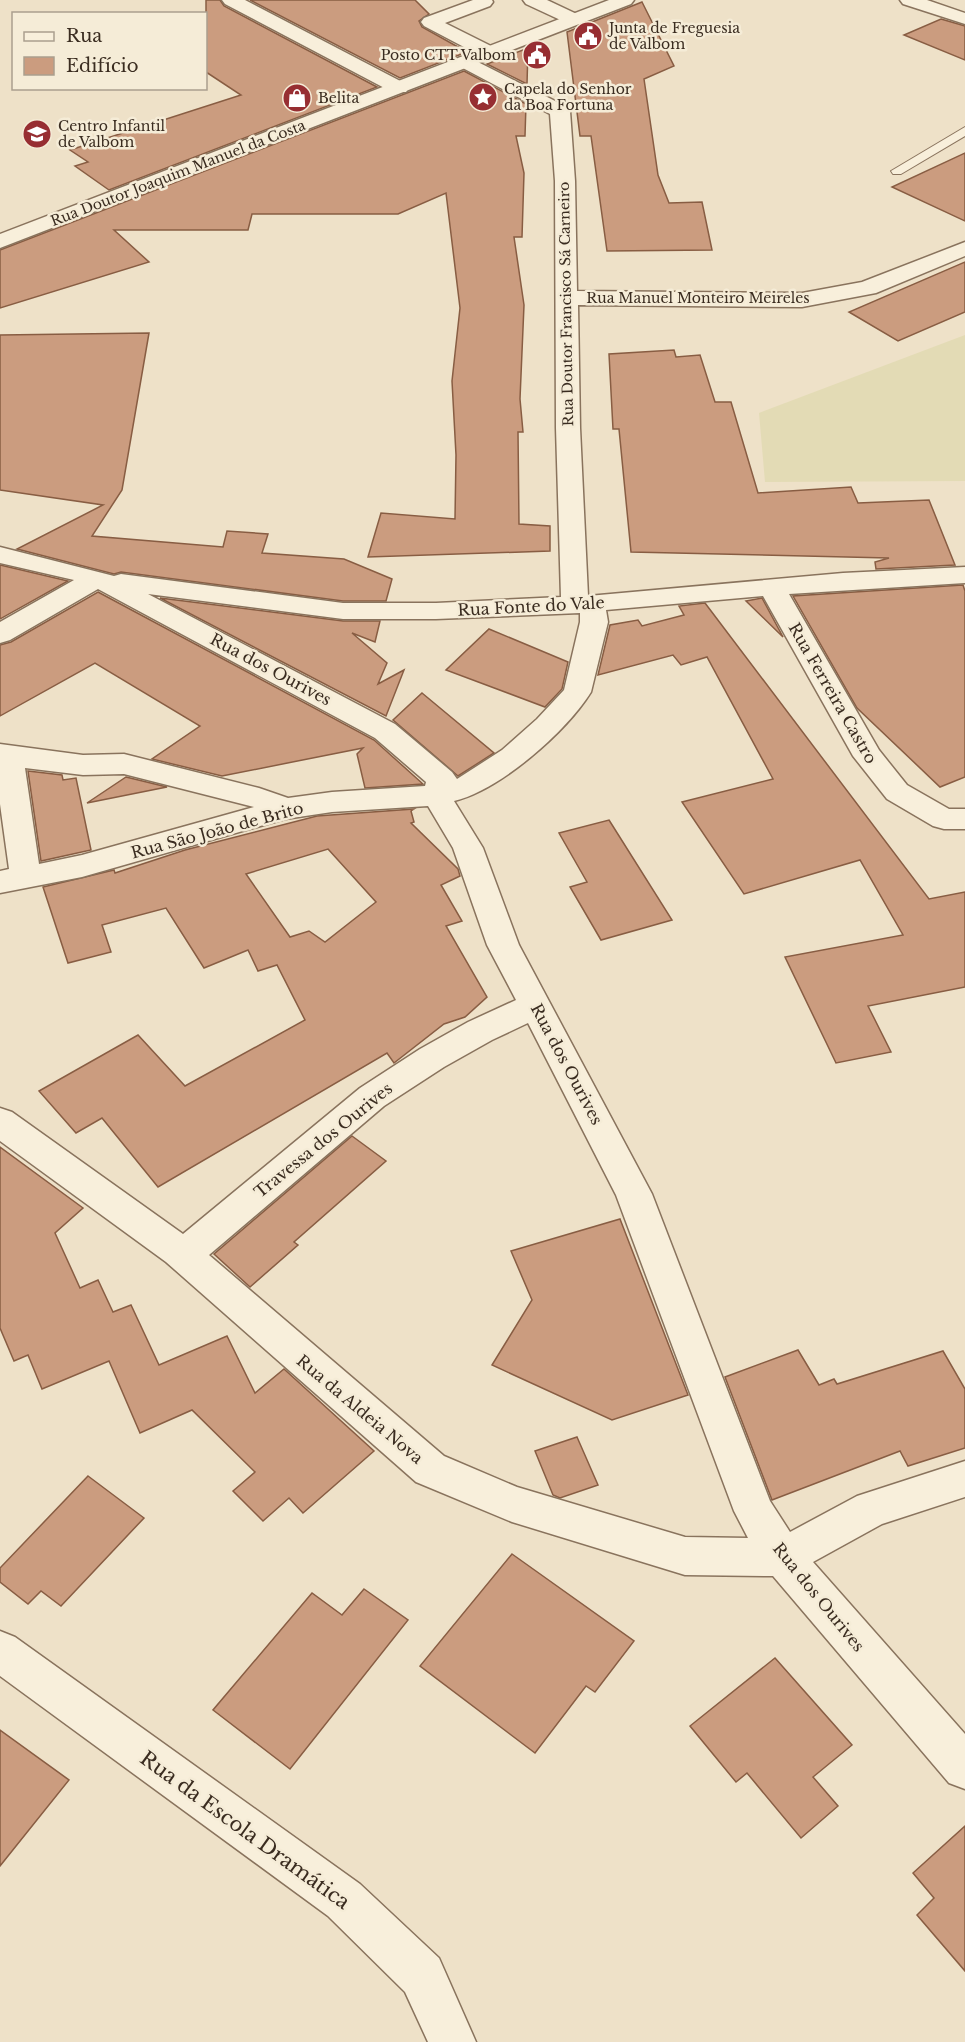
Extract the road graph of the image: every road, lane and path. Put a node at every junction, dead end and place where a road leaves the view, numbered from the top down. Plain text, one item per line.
1 (231, 0) edge
2 (532, 0) edge
3 (625, 0) edge
4 (909, 0) edge
5 (484, 2) dead end
6 (965, 19) edge
7 (575, 20) junction
8 (490, 53) junction
9 (466, 62) junction
10 (399, 88) junction
11 (965, 131) edge
12 (897, 171) dead end
13 (0, 242) edge
14 (965, 248) edge
15 (566, 298) junction
16 (0, 555) edge
17 (965, 575) edge
18 (109, 580) junction
19 (772, 588) junction
20 (583, 604) junction
21 (0, 634) edge
22 (1, 755) edge
23 (436, 795) junction
24 (285, 809) junction
25 (965, 819) edge
26 (13, 880) edge
27 (536, 1005) junction
28 (0, 1122) edge
29 (183, 1255) junction
30 (965, 1479) edge
31 (783, 1557) junction
32 (0, 1651) edge
33 (965, 1767) edge
34 (452, 2042) edge

1 - 10 street
2 - 7 street
3 - 7 street, Rua Doutor Joaquim Manuel da Costa
4 - 6 street
5 - 8 street
7 - 8 street, Rua Doutor Joaquim Manuel da Costa
8 - 9 street, Rua Doutor Joaquim Manuel da Costa
9 - 10 street, Rua Doutor Joaquim Manuel da Costa
9 - 15 street, Rua Doutor Francisco Sá Carneiro
10 - 13 street, Rua Doutor Joaquim Manuel da Costa
11 - 12 lane
14 - 15 street, Rua Manuel Monteiro Meireles
15 - 20 street, Rua Doutor Francisco Sá Carneiro
16 - 18 street, Rua dos Ourives
17 - 19 street, Rua Fonte do Vale
18 - 20 street, Rua Fonte do Vale
18 - 21 street
18 - 23 street, Rua dos Ourives
19 - 20 street, Rua Fonte do Vale
19 - 25 street, Rua Ferreira Castro
20 - 23 street, Rua Doutor Francisco Sá Carneiro
22 - 24 street
22 - 26 street
23 - 24 street, Rua São João de Brito
23 - 27 street, Rua dos Ourives
24 - 26 street, Rua São João de Brito
27 - 29 street, Travessa dos Ourives
27 - 31 street, Rua dos Ourives
28 - 29 street, Rua da Aldeia Nova
29 - 31 street, Rua da Aldeia Nova
30 - 31 street
31 - 33 street, Rua dos Ourives
32 - 34 street, Rua da Escola Dramática

